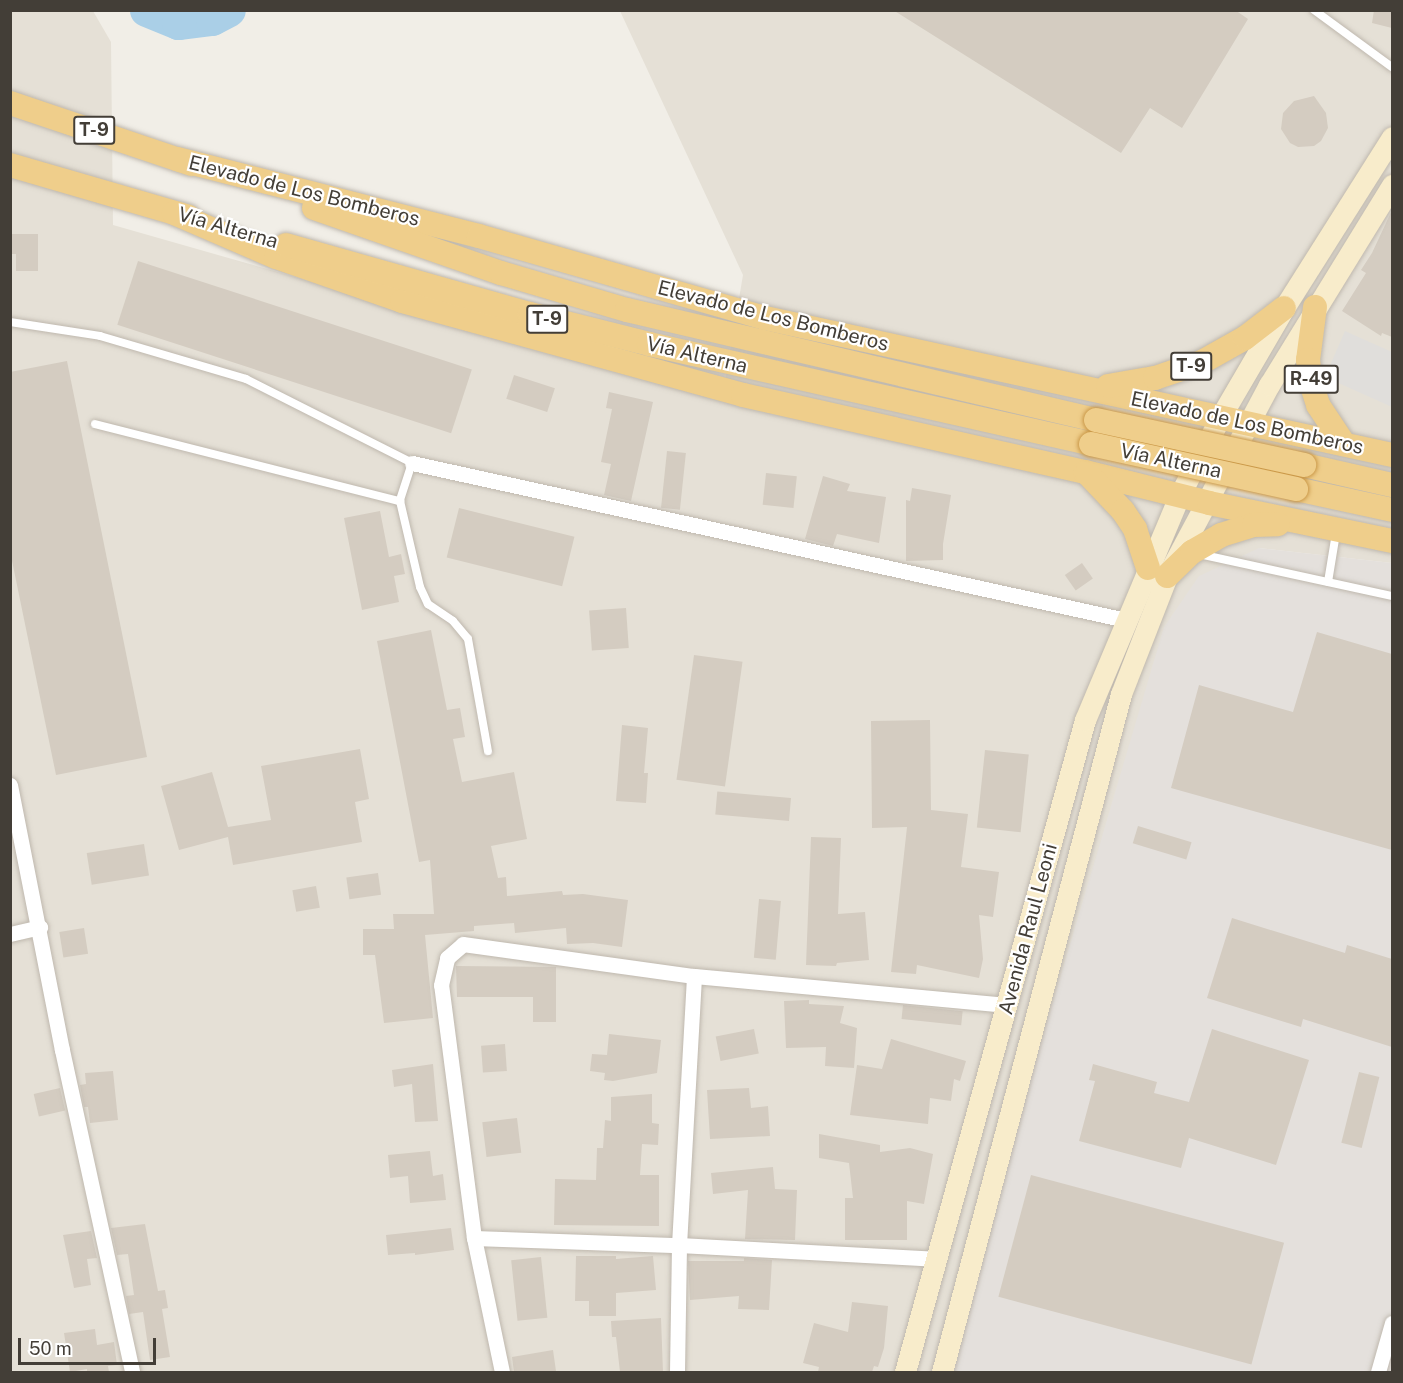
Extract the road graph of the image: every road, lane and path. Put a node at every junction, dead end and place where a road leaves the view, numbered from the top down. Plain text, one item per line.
1 (1314, 10) edge
2 (1392, 67) edge
3 (10, 103) edge
4 (1392, 137) edge
5 (177, 159) junction
6 (10, 165) edge
7 (1392, 185) edge
8 (174, 213) junction
9 (1315, 307) junction
10 (1284, 308) junction
11 (10, 322) edge
12 (1084, 387) junction
13 (1221, 416) junction
14 (1250, 423) junction
15 (95, 424) dead end
16 (1344, 444) junction
17 (1392, 455) edge
18 (412, 463) junction
19 (1085, 472) junction
20 (1392, 484) edge
21 (1179, 496) junction
22 (400, 501) junction
23 (1209, 503) junction
24 (1392, 510) edge
25 (1331, 527) junction
26 (1392, 541) edge
27 (1192, 552) junction
28 (1158, 572) junction
29 (1328, 582) junction
30 (1392, 597) edge
31 (1126, 620) junction
32 (488, 751) dead end
33 (10, 785) edge
34 (40, 927) junction
35 (10, 934) edge
36 (694, 976) junction
37 (1008, 1005) junction
38 (474, 1238) junction
39 (679, 1245) junction
40 (935, 1259) junction
41 (1392, 1323) edge
42 (132, 1372) edge
43 (502, 1372) edge
44 (677, 1372) edge
45 (905, 1372) edge
46 (942, 1372) edge
47 (1378, 1372) edge

1 - 2 lane
3 - 5 highway, T-9
4 - 10 main road, R-49
5 - 12 highway, Elevado de Los Bomberos / T-9
5 - 20 highway, Elevado de Los Bomberos / T-9, bridge
6 - 8 highway, Vía Alterna / T-9
7 - 9 main road, R-49
8 - 19 highway, T-9
8 - 24 highway, Vía Alterna / T-9, bridge
9 - 14 main road, R-49
9 - 16 highway, R-49
10 - 12 highway, T-9
10 - 13 main road, R-49
11 - 18 lane
12 - 13 highway, Elevado de Los Bomberos / T-9
13 - 14 highway, Elevado de Los Bomberos / T-9
13 - 21 main road, R-49
14 - 16 highway, Elevado de Los Bomberos / T-9
14 - 23 main road, R-49
15 - 22 lane
16 - 17 highway, Elevado de Los Bomberos / T-9
18 - 22 lane
18 - 31 street
19 - 21 highway, T-9
19 - 28 highway
21 - 23 highway, T-9
21 - 28 main road, Avenida Raul Leoni / R-49
22 - 32 lane
23 - 25 highway, T-9
23 - 28 main road, Avenida Raul Leoni / R-49
25 - 26 highway, T-9
25 - 27 highway, T-9
25 - 29 lane
27 - 28 highway, T-9
27 - 29 lane
28 - 31 main road, Avenida Raul Leoni / R-49
28 - 46 main road, Avenida Raul Leoni / R-49
29 - 30 lane
31 - 37 main road, Avenida Raul Leoni / R-49
33 - 34 street
34 - 35 street
34 - 42 street
36 - 37 street
36 - 38 street
36 - 39 street
37 - 40 main road, Avenida Raul Leoni / R-49
38 - 39 street
38 - 43 street
39 - 40 street
39 - 44 street
40 - 45 main road, Avenida Raul Leoni / R-49
41 - 47 street

